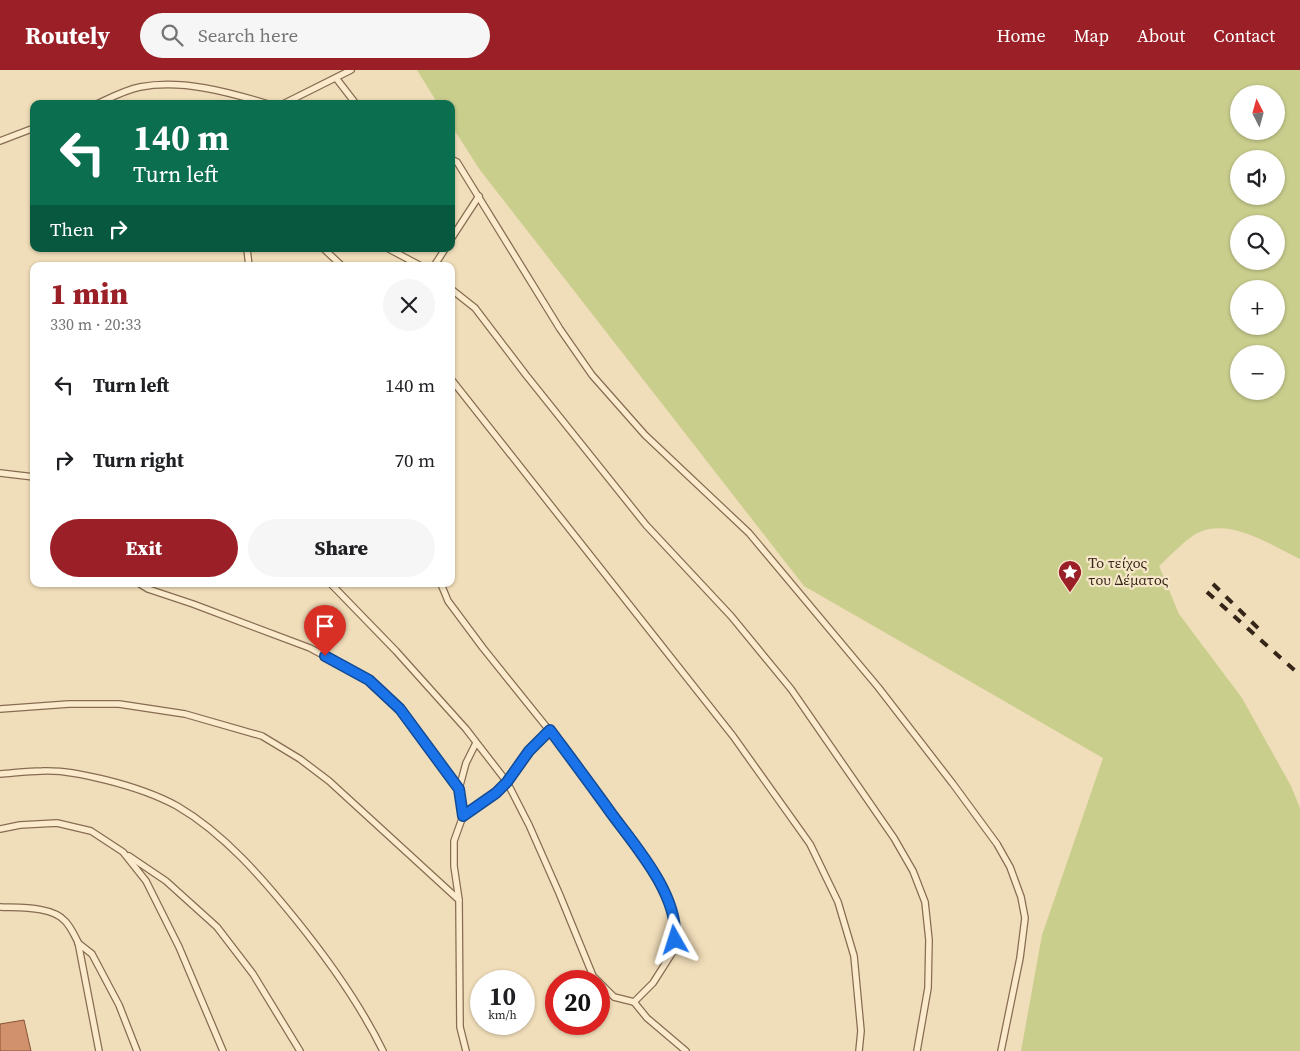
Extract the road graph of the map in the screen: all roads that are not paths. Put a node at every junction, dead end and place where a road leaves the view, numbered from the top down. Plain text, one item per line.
1 (351, 70) edge
2 (336, 78) junction
3 (107, 100) edge
4 (254, 100) edge
5 (290, 100) edge
6 (353, 100) edge
7 (30, 130) edge
8 (0, 141) edge
9 (455, 161) edge
10 (479, 196) junction
11 (455, 234) edge
12 (327, 252) edge
13 (395, 252) edge
14 (338, 262) edge
15 (413, 262) edge
16 (455, 292) edge
17 (455, 384) edge
18 (0, 473) edge
19 (30, 477) edge
20 (145, 587) edge
21 (334, 587) edge
22 (442, 587) edge
23 (0, 709) edge
24 (550, 730) junction
25 (476, 743) junction
26 (0, 774) edge
27 (507, 782) junction
28 (459, 789) junction
29 (463, 816) junction
30 (0, 829) edge
31 (123, 852) junction
32 (459, 900) junction
33 (0, 908) edge
34 (78, 942) junction
35 (591, 970) edge
36 (610, 993) edge
37 (634, 1002) junction
38 (99, 1051) edge
39 (137, 1051) edge
40 (223, 1051) edge
41 (300, 1051) edge
42 (383, 1051) edge
43 (466, 1051) edge
44 (686, 1051) edge
45 (859, 1051) edge
46 (917, 1051) edge
47 (1001, 1051) edge

1 - 2 lane
2 - 5 lane
2 - 6 lane
3 - 4 lane
7 - 8 lane
9 - 10 lane
10 - 11 lane
10 - 47 lane
12 - 14 lane
13 - 15 lane
16 - 46 lane
17 - 45 lane
18 - 19 lane
20 - 28 lane
21 - 25 lane
22 - 24 lane
23 - 32 lane
24 - 27 lane
24 - 37 lane
25 - 27 lane
25 - 28 lane
26 - 42 lane
27 - 29 lane
27 - 35 lane
28 - 29 lane
29 - 32 lane
30 - 31 lane
31 - 40 lane
31 - 41 lane
32 - 43 lane
33 - 34 lane
34 - 38 lane
34 - 39 lane
36 - 37 lane
37 - 44 lane

